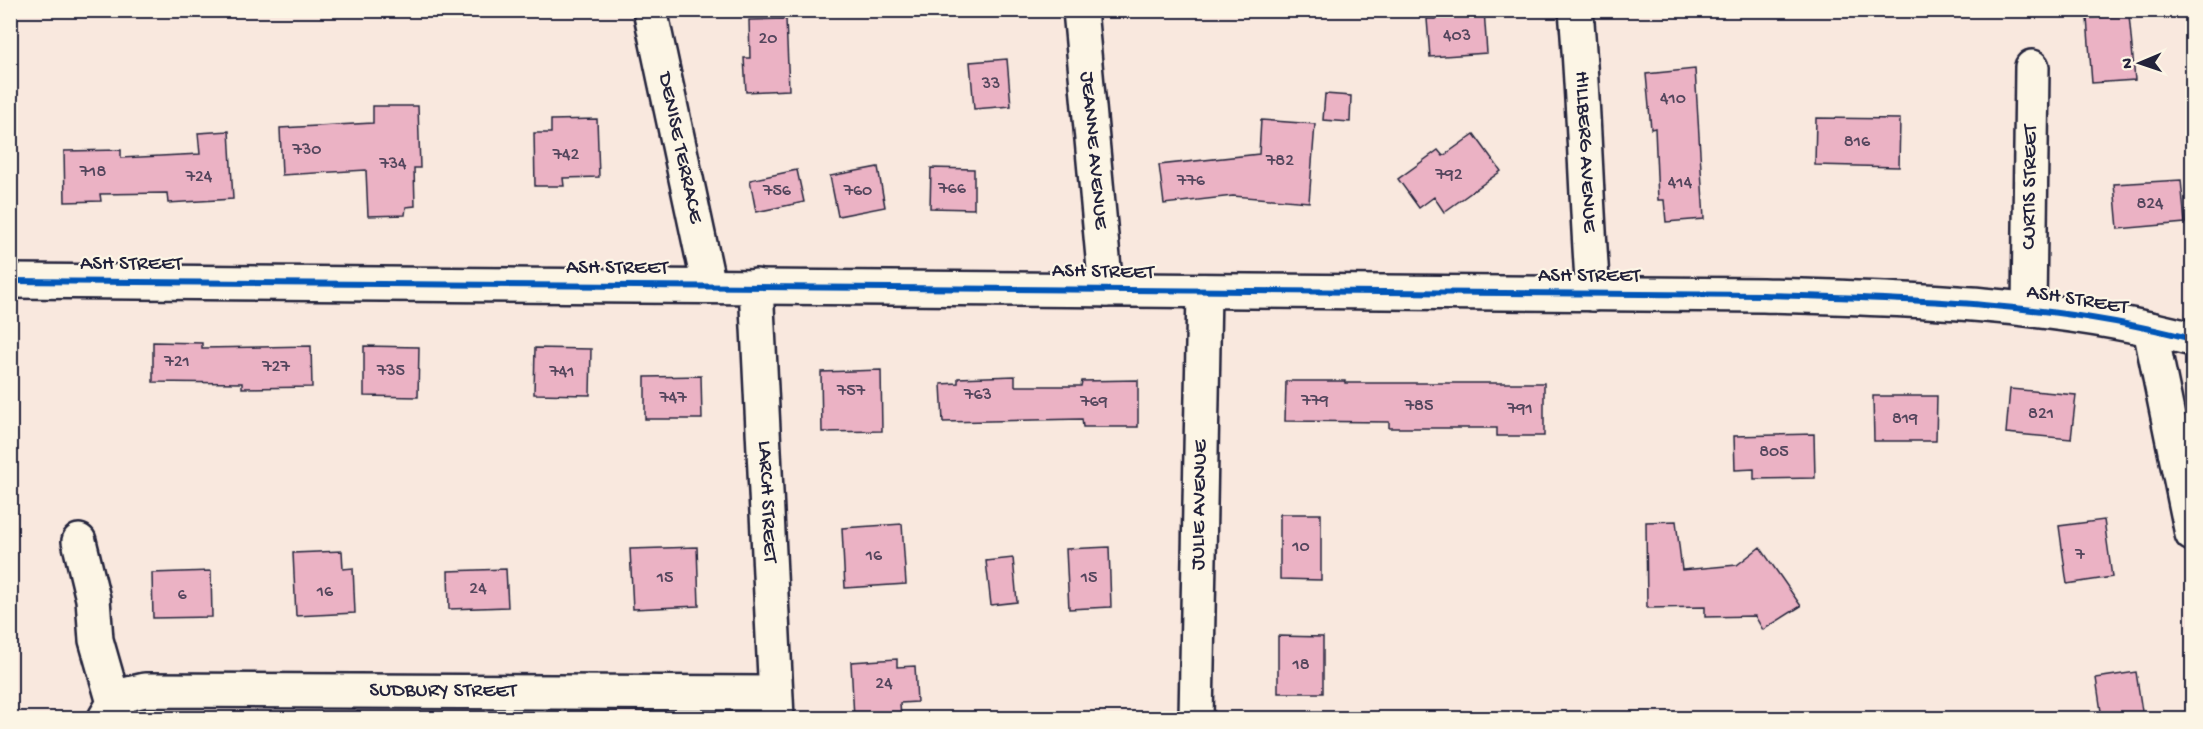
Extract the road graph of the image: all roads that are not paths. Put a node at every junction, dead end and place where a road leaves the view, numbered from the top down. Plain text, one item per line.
1 (650, 10) edge
2 (1080, 10) edge
3 (1576, 10) edge
4 (2031, 67) dead end
5 (10, 281) edge
6 (709, 286) junction
7 (756, 286) junction
8 (1106, 290) junction
9 (1204, 291) junction
10 (1593, 294) junction
11 (2029, 309) junction
12 (2150, 329) junction
13 (2190, 336) edge
14 (2193, 534) edge
15 (79, 541) dead end
16 (776, 706) edge
17 (109, 711) edge
18 (1196, 718) edge

1 - 6 street, DENISE TERRACE
2 - 8 street, JEANNE AVENUE
3 - 10 street, HILLBERG AVENUE
4 - 11 street, CURTIS STREET
5 - 6 street, ASH STREET
6 - 7 street, ASH STREET
7 - 8 street, ASH STREET
7 - 16 street, LARCH STREET
8 - 9 street, ASH STREET
9 - 10 street, ASH STREET
9 - 18 street, JULIE AVENUE
10 - 11 street, ASH STREET
11 - 12 street, ASH STREET
12 - 13 street, ASH STREET
12 - 14 street
15 - 17 street
16 - 17 street, SUDBURY STREET

